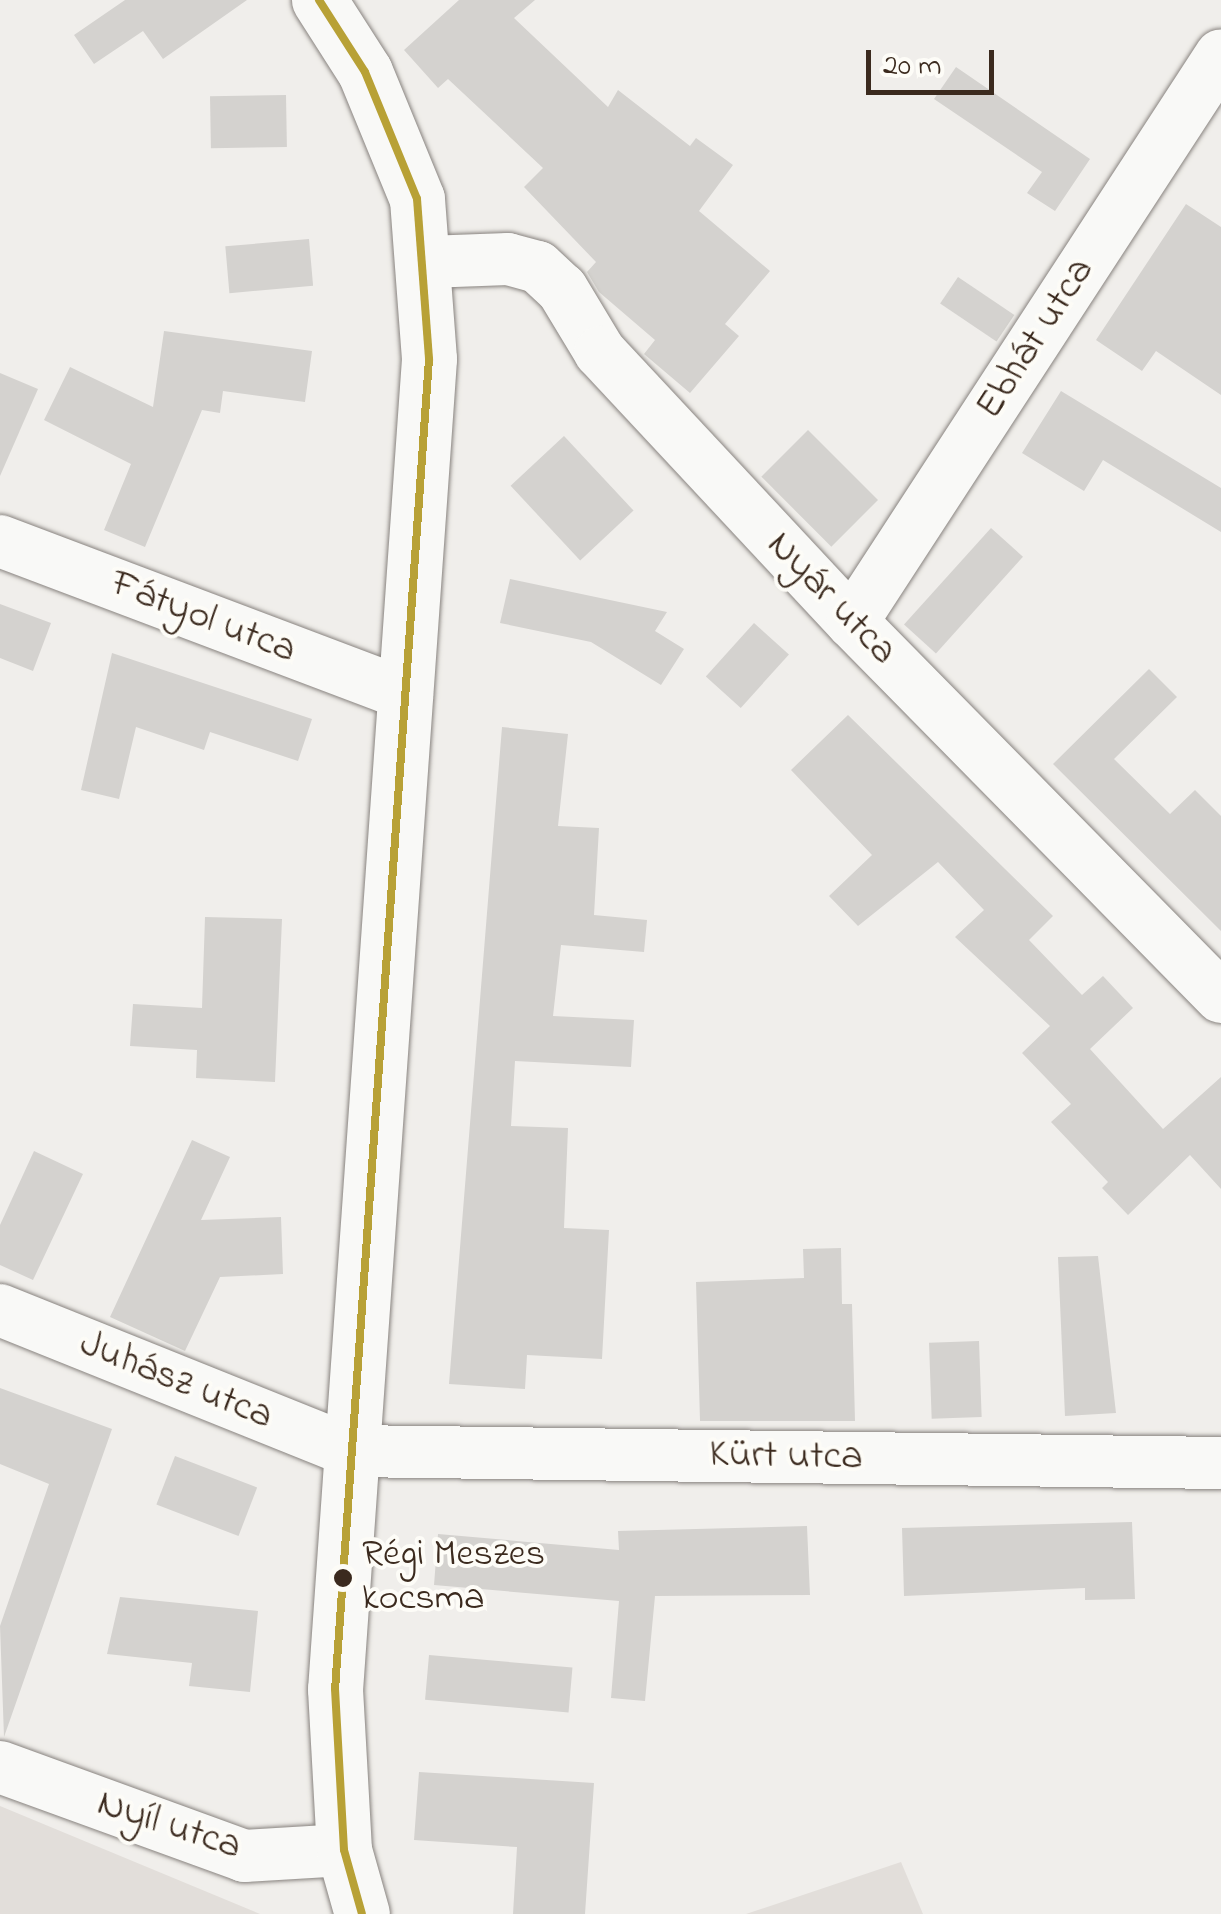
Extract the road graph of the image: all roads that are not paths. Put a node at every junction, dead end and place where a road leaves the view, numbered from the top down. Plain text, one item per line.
1 (319, 0) edge
2 (1221, 55) edge
3 (426, 262) junction
4 (0, 542) edge
5 (852, 622) junction
6 (407, 695) junction
7 (1221, 997) edge
8 (0, 1310) edge
9 (351, 1451) junction
10 (1221, 1463) edge
11 (0, 1766) edge
12 (344, 1850) junction
13 (362, 1914) edge

1 - 3 main road
2 - 5 street, Ebhát utca
3 - 5 street, Nyár utca
3 - 6 main road
4 - 6 street, Fátyol utca
5 - 7 street, Nyár utca
6 - 9 main road
8 - 9 street, Juhász utca
9 - 10 street, Kürt utca
9 - 12 main road
11 - 12 street, Nyíl utca
12 - 13 main road

